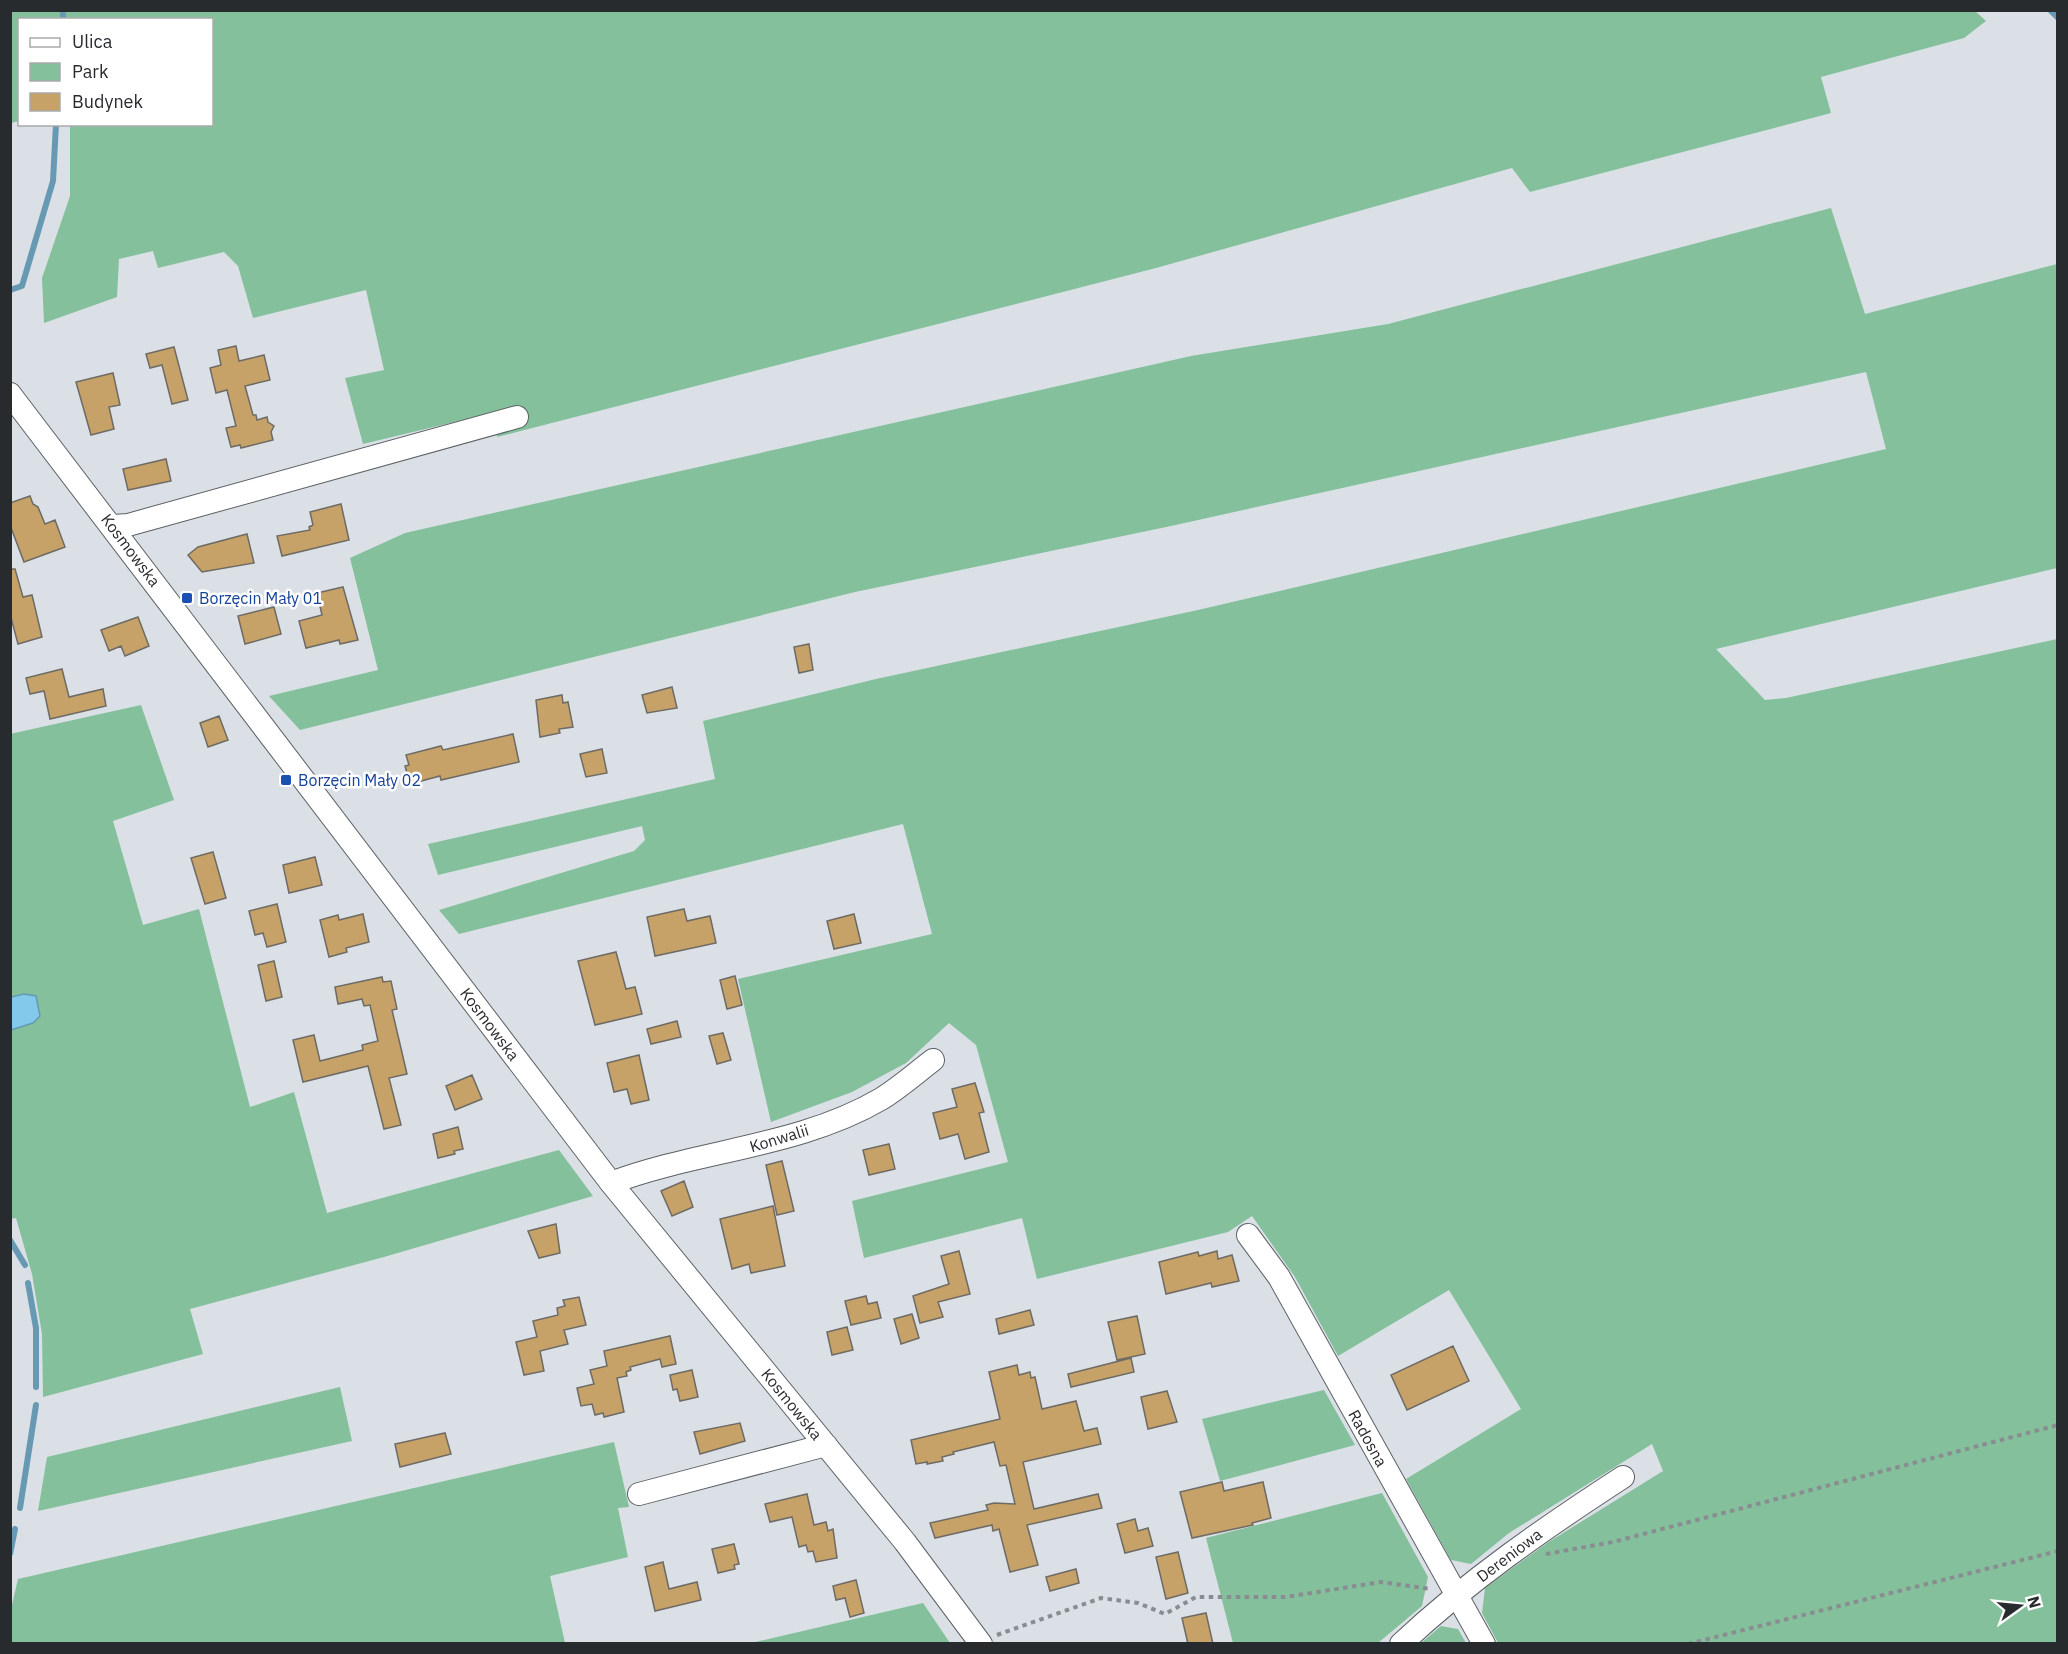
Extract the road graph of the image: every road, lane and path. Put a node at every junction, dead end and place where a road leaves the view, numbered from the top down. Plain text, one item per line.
1 (10, 394) edge
2 (518, 417) dead end
3 (113, 526) junction
4 (933, 1060) dead end
5 (611, 1183) junction
6 (1248, 1235) dead end
7 (2058, 1425) edge
8 (826, 1445) junction
9 (1623, 1477) dead end
10 (639, 1494) dead end
11 (2058, 1551) edge
12 (1537, 1556) dead end
13 (1456, 1594) junction
14 (980, 1643) edge
15 (1401, 1644) edge
16 (1484, 1644) edge
17 (1688, 1644) edge

1 - 3 street, Kosmowska
2 - 3 street
3 - 5 street, Kosmowska
4 - 5 street, Konwalii
5 - 8 street, Kosmowska
6 - 13 street, Radosna
7 - 12 path
8 - 10 street
8 - 14 street, Kosmowska
9 - 13 street, Dereniowa
11 - 17 path
13 - 14 path
13 - 15 street, Dereniowa
13 - 16 street, Radosna

